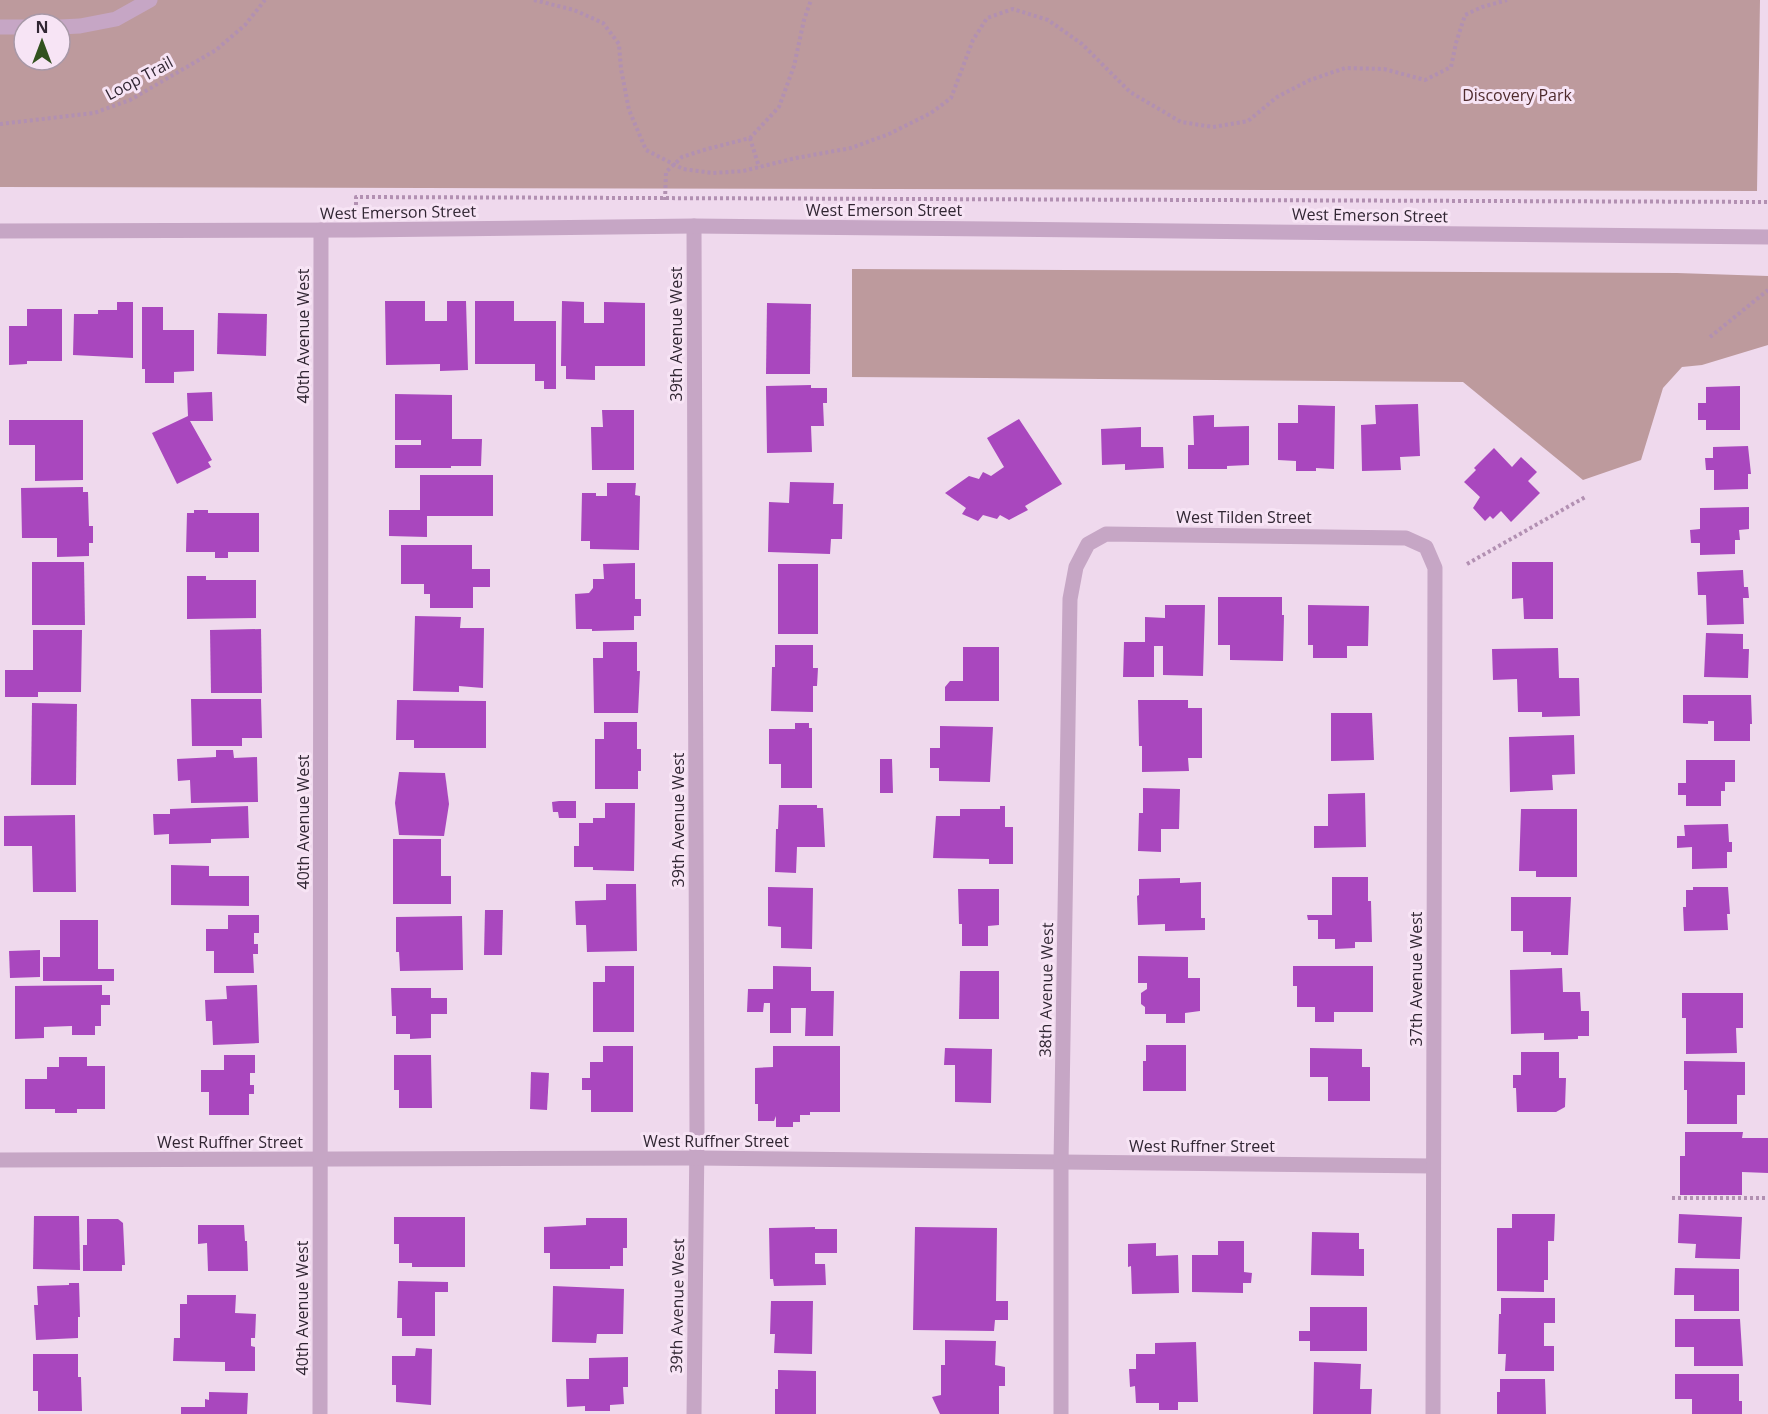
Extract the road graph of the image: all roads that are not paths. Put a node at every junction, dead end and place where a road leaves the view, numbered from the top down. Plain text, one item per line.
1 (150, 0) edge
2 (72, 26) edge
3 (694, 226) junction
4 (321, 230) junction
5 (0, 231) edge
6 (1768, 237) edge
7 (1426, 547) joint
8 (1076, 567) joint
9 (696, 1158) junction
10 (0, 1160) edge
11 (320, 1160) junction
12 (1061, 1163) junction
13 (1433, 1166) junction
14 (320, 1414) edge
15 (694, 1414) edge
16 (1061, 1414) edge
17 (1433, 1414) edge

1 - 2 street
3 - 4 street, West Emerson Street
3 - 6 street, West Emerson Street
3 - 9 street, 39th Avenue West
4 - 5 street, West Emerson Street
4 - 11 street, 40th Avenue West
7 - 8 street, West Tilden Street
7 - 13 street, 37th Avenue West
8 - 12 street, 38th Avenue West
9 - 11 street, West Ruffner Street
9 - 12 street, West Ruffner Street
9 - 15 street, 39th Avenue West
10 - 11 street, West Ruffner Street
11 - 14 street, 40th Avenue West
12 - 13 street, West Ruffner Street
12 - 16 street, 38th Avenue West
13 - 17 street, 37th Avenue West

